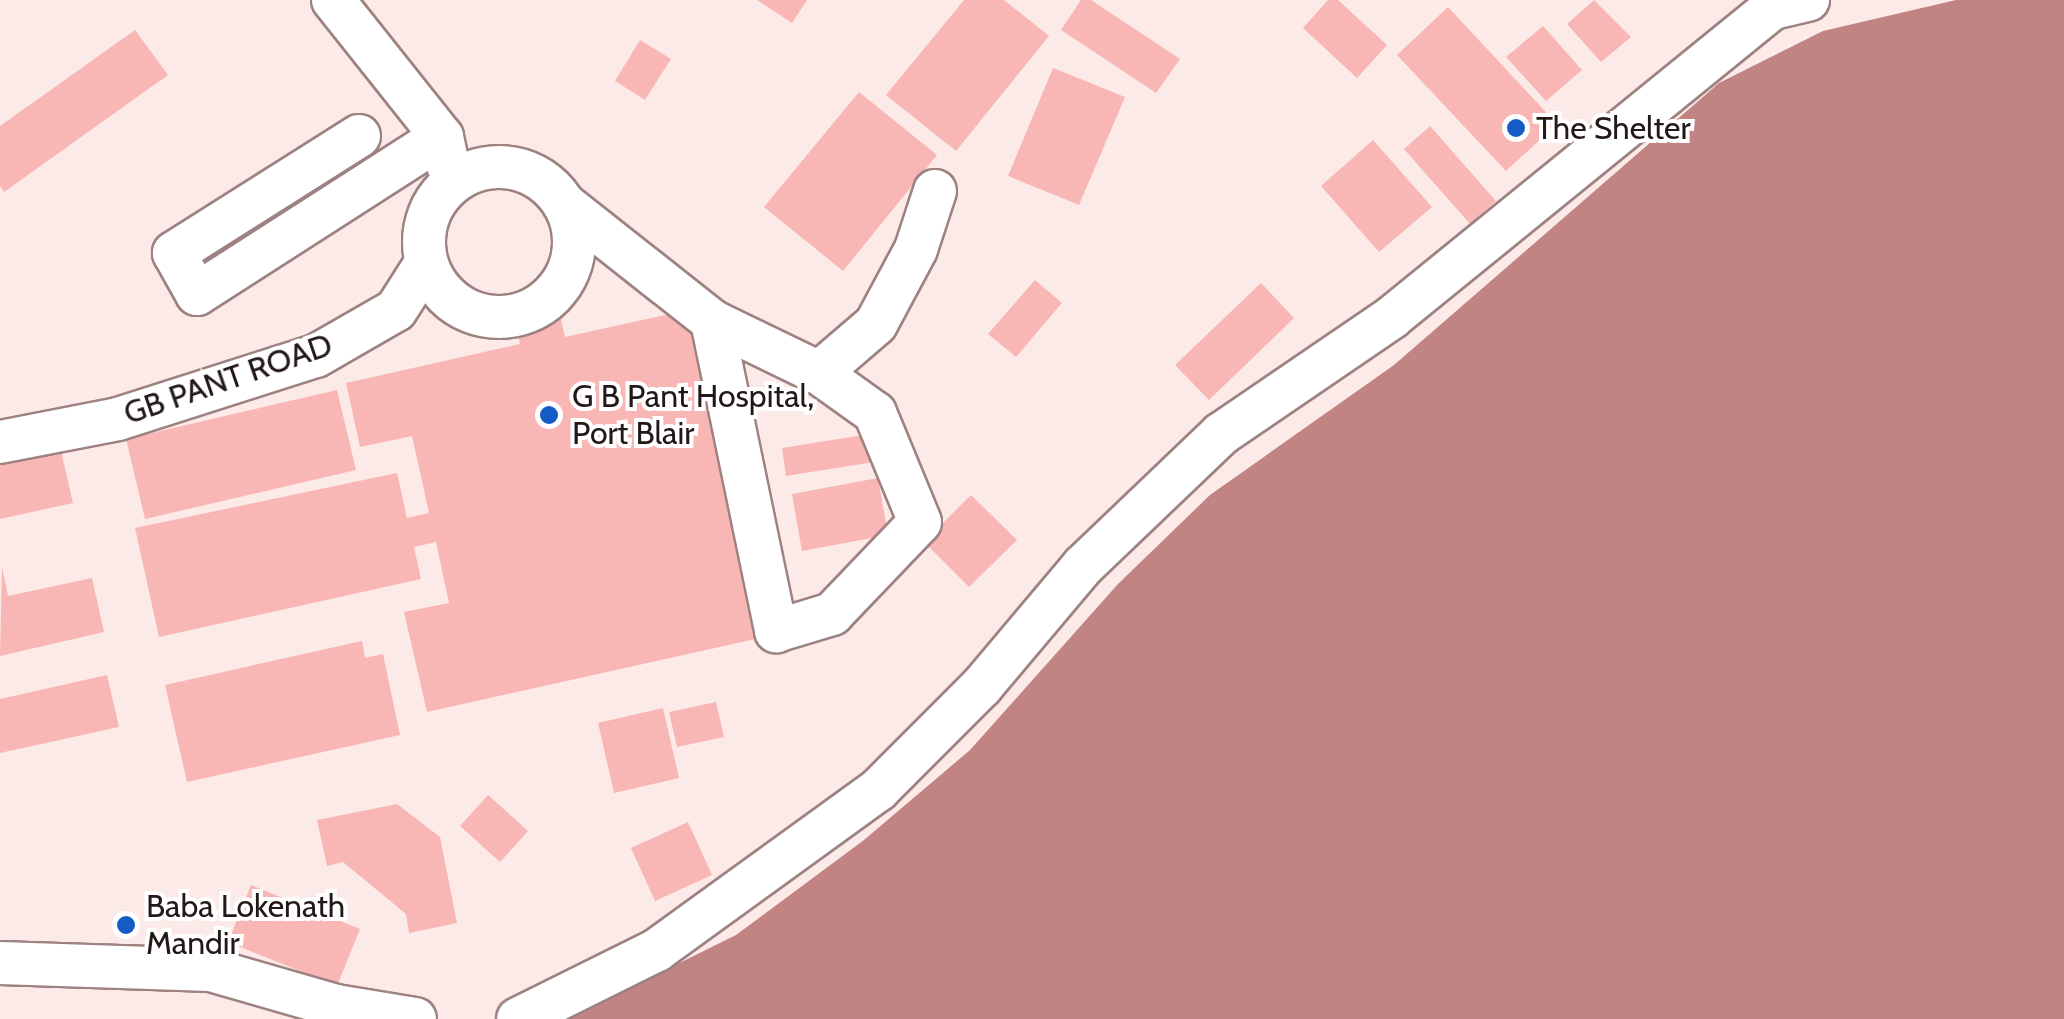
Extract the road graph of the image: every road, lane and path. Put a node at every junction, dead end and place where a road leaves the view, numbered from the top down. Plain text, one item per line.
1 (333, 0) edge
2 (1784, 3) edge
3 (358, 136) dead end
4 (442, 137) junction
5 (452, 183) junction
6 (935, 191) dead end
7 (564, 204) junction
8 (629, 257) junction
9 (426, 263) junction
10 (566, 277) junction
11 (712, 321) junction
12 (819, 373) junction
13 (0, 442) edge
14 (0, 964) edge
15 (414, 1019) edge
16 (518, 1019) edge

1 - 4 street
2 - 16 street
3 - 4 street
4 - 5 street
5 - 7 street
5 - 9 street, GB PANT ROAD
6 - 12 street
7 - 8 street
7 - 10 street
8 - 10 street
8 - 11 street
9 - 10 street
9 - 13 street, GB PANT ROAD
11 - 12 street
11 - 12 street
14 - 15 street

